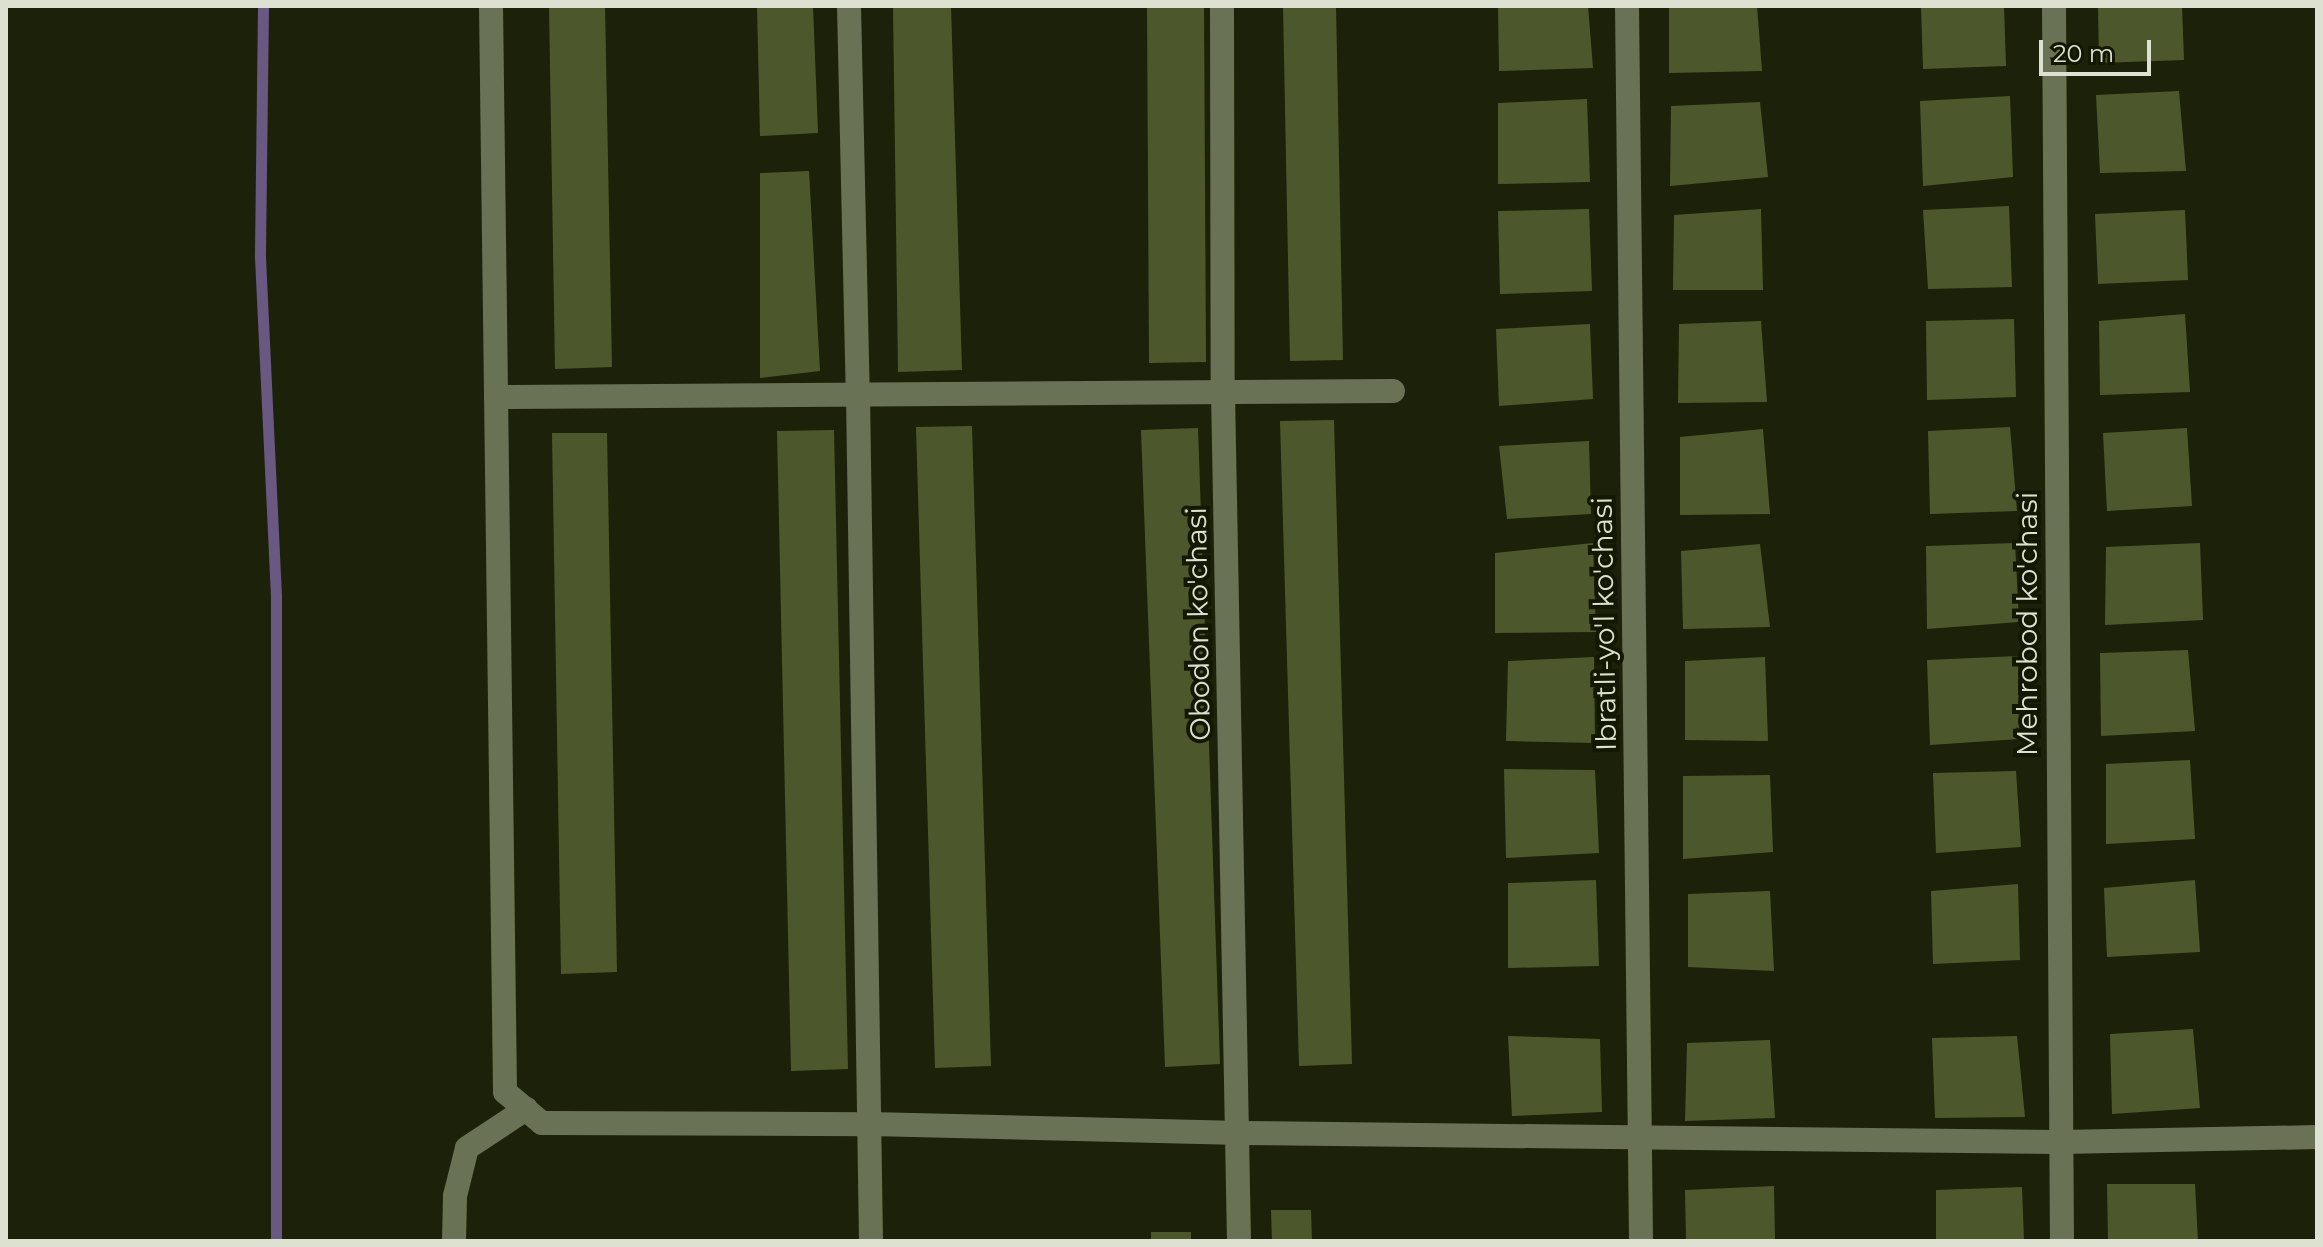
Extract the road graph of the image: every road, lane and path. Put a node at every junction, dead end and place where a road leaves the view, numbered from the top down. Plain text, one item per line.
1 (491, 6) edge
2 (849, 6) edge
3 (1222, 6) edge
4 (1627, 6) edge
5 (2054, 6) edge
6 (1393, 391) dead end
7 (1223, 393) junction
8 (858, 395) junction
9 (496, 397) junction
10 (526, 1109) junction
11 (870, 1124) junction
12 (1240, 1133) junction
13 (1640, 1137) junction
14 (2317, 1137) edge
15 (2060, 1142) junction
16 (454, 1241) edge
17 (871, 1241) edge
18 (1239, 1241) edge
19 (1641, 1241) edge
20 (2062, 1241) edge

1 - 9 street
2 - 8 street
3 - 7 street, Obodon ko'chasi
4 - 13 street, Ibratli-yo'l ko'chasi
5 - 15 street, Mehrobod ko'chasi
6 - 7 street
7 - 8 street
7 - 12 street, Obodon ko'chasi
8 - 9 street
8 - 11 street
9 - 10 street
10 - 11 street
10 - 16 street
11 - 12 street
11 - 17 street
12 - 13 street
12 - 18 street, Obodon ko'chasi
13 - 15 street
13 - 19 street, Ibratli-yo'l ko'chasi
14 - 15 street
15 - 20 street, Mehrobod ko'chasi

